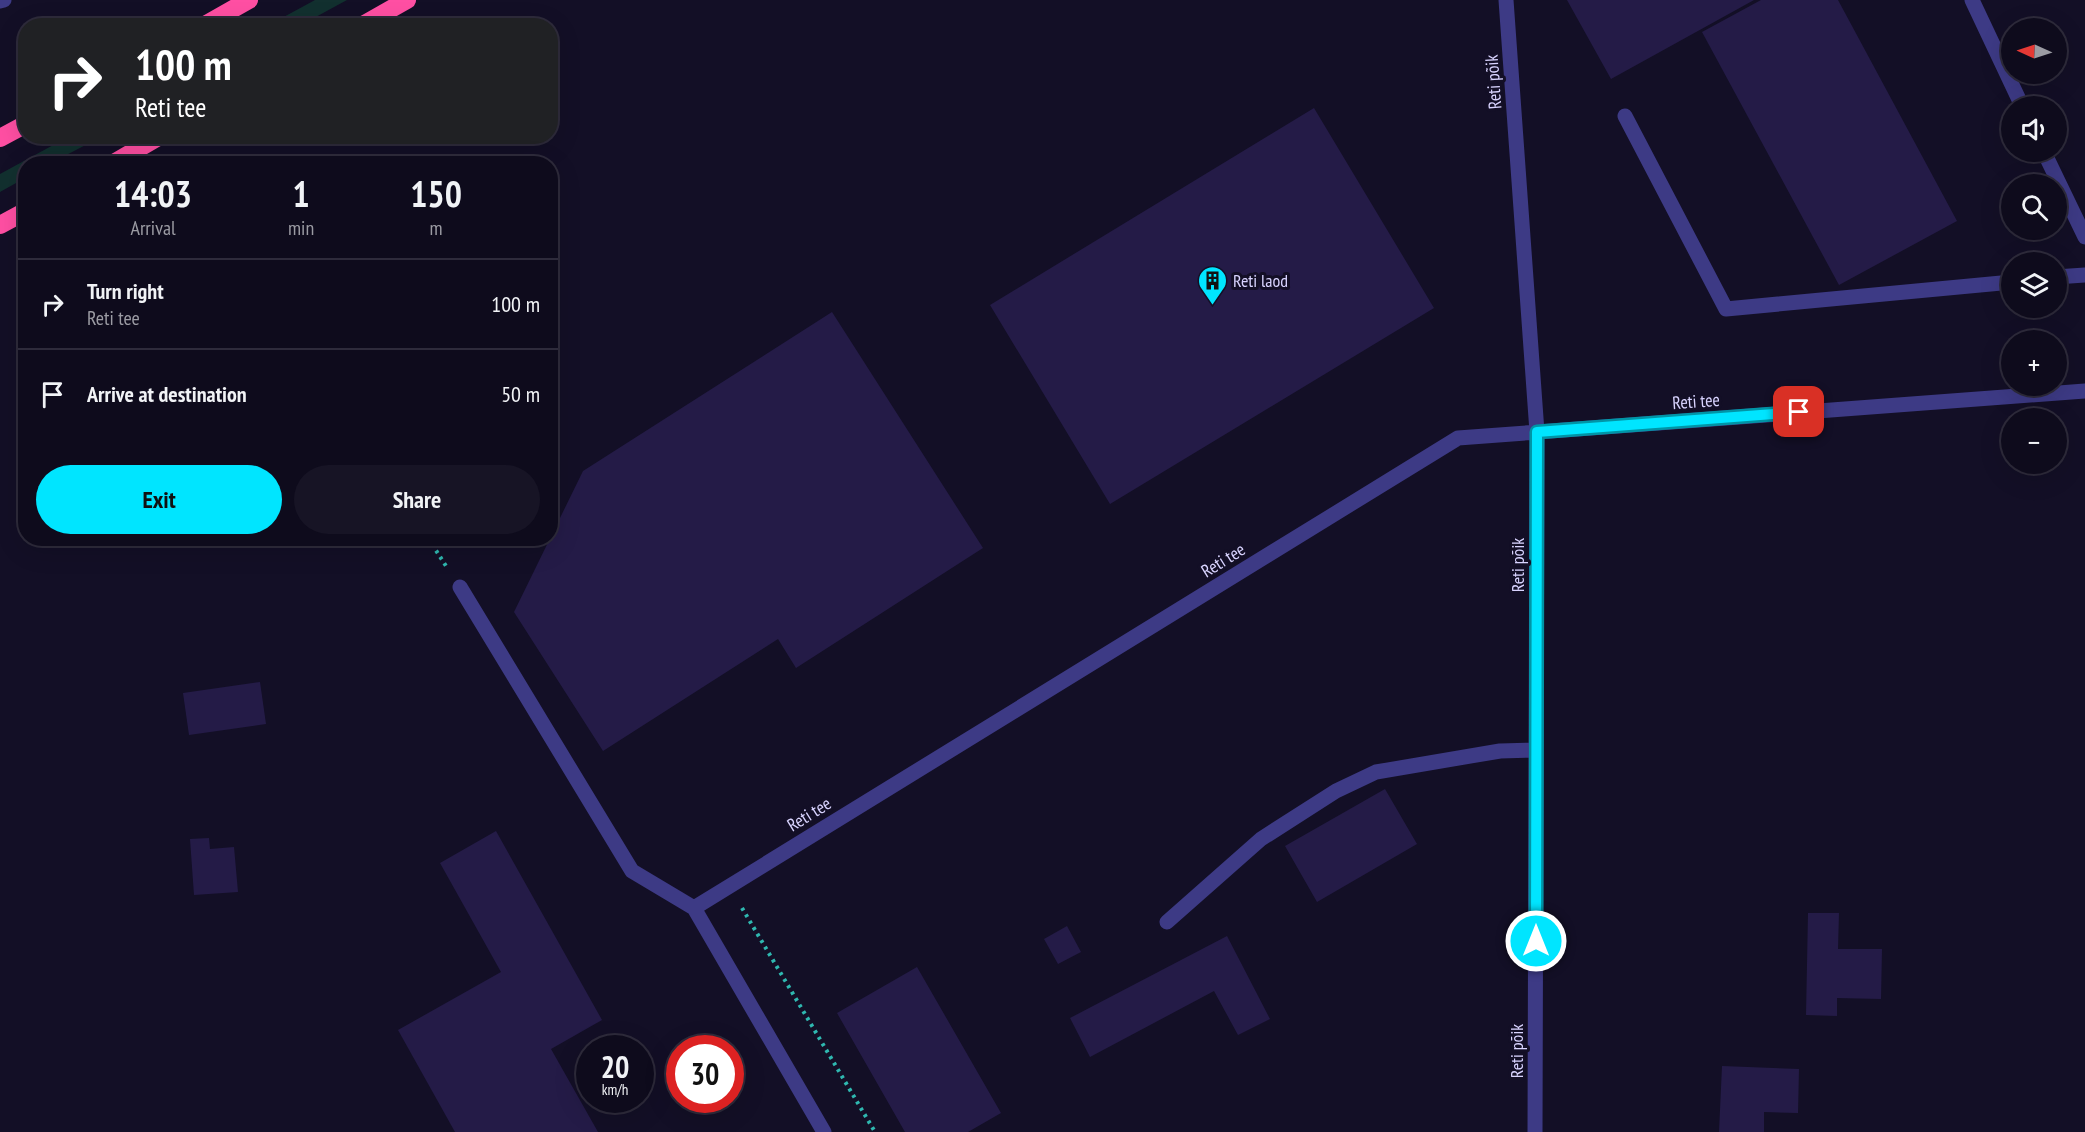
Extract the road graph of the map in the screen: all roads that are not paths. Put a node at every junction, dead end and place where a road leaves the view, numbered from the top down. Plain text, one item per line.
1 (249, 0) edge
2 (406, 0) edge
3 (1506, 0) edge
4 (1972, 0) edge
5 (217, 18) edge
6 (374, 18) edge
7 (2017, 96) edge
8 (1624, 116) dead end
9 (18, 128) edge
10 (0, 138) edge
11 (146, 144) edge
12 (126, 156) edge
13 (2049, 162) edge
14 (18, 215) edge
15 (0, 225) edge
16 (2085, 237) edge
17 (2085, 275) edge
18 (2067, 276) edge
19 (2001, 283) edge
20 (2085, 391) edge
21 (1537, 432) junction
22 (460, 587) road end
23 (1536, 750) junction
24 (694, 908) junction
25 (1167, 922) dead end
26 (824, 1132) edge
27 (1535, 1132) edge

1 - 5 highway
2 - 6 highway
3 - 21 street, Reti põik
4 - 7 street
8 - 19 street
9 - 10 highway
11 - 12 highway
13 - 16 street
14 - 15 highway
17 - 18 street
20 - 21 street, Reti tee
21 - 23 street, Reti põik
21 - 24 street, Reti tee
22 - 24 street
23 - 25 street
23 - 27 street, Reti põik
24 - 26 street

